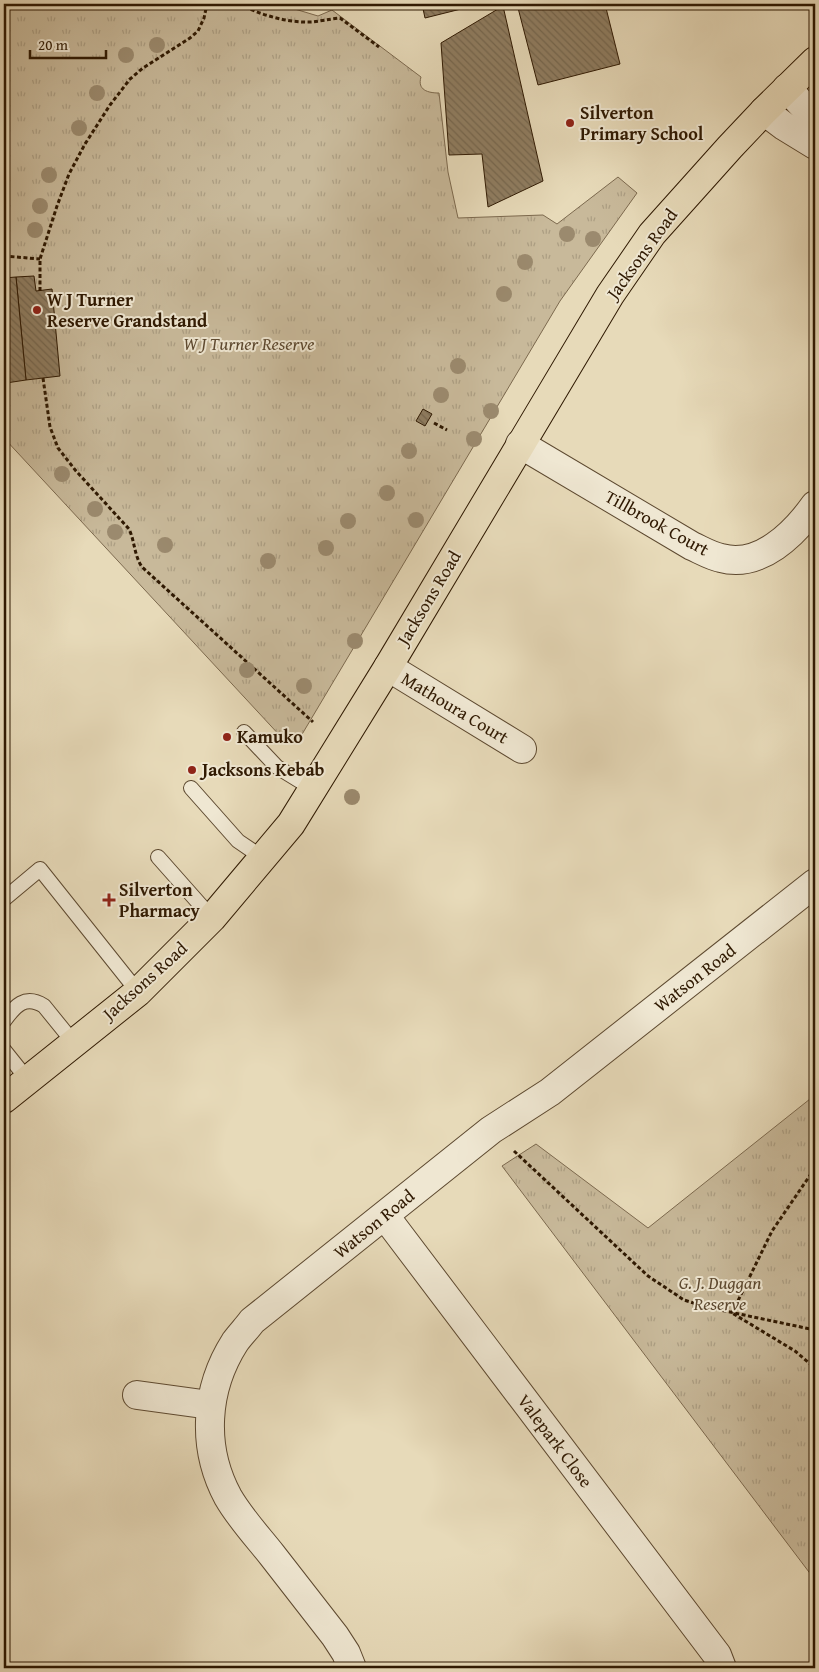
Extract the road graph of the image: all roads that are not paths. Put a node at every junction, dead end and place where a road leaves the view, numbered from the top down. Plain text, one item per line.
1 (815, 61) edge
2 (786, 88) junction
3 (764, 111) junction
4 (815, 119) edge
5 (815, 144) edge
6 (520, 444) junction
7 (815, 505) edge
8 (388, 667) junction
9 (244, 732) dead end
10 (522, 749) dead end
11 (191, 788) dead end
12 (313, 789) junction
13 (158, 857) dead end
14 (263, 858) junction
15 (815, 883) edge
16 (4, 899) edge
17 (212, 918) junction
18 (138, 992) junction
19 (4, 1022) edge
20 (74, 1043) junction
21 (4, 1050) edge
22 (28, 1080) junction
23 (4, 1099) edge
24 (385, 1216) junction
25 (137, 1395) dead end
26 (210, 1405) junction
27 (352, 1668) edge
28 (722, 1668) edge

1 - 2 main road, Jacksons Road
2 - 3 main road, Jacksons Road
2 - 4 street
3 - 5 street
3 - 6 main road, Jacksons Road
6 - 7 street, Tillbrook Court
6 - 8 main road, Jacksons Road
8 - 10 street, Mathoura Court
8 - 12 main road, Jacksons Road
9 - 12 lane
11 - 14 lane
12 - 14 main road, Jacksons Road
13 - 17 lane
14 - 17 main road, Jacksons Road
15 - 24 street, Watson Road
16 - 18 lane
17 - 18 main road, Jacksons Road
18 - 20 main road, Jacksons Road
19 - 20 lane
20 - 22 main road, Jacksons Road
21 - 22 lane
22 - 23 main road, Jacksons Road
24 - 26 street, Watson Road
24 - 28 street, Valepark Close
25 - 26 street
26 - 27 street, Watson Road

